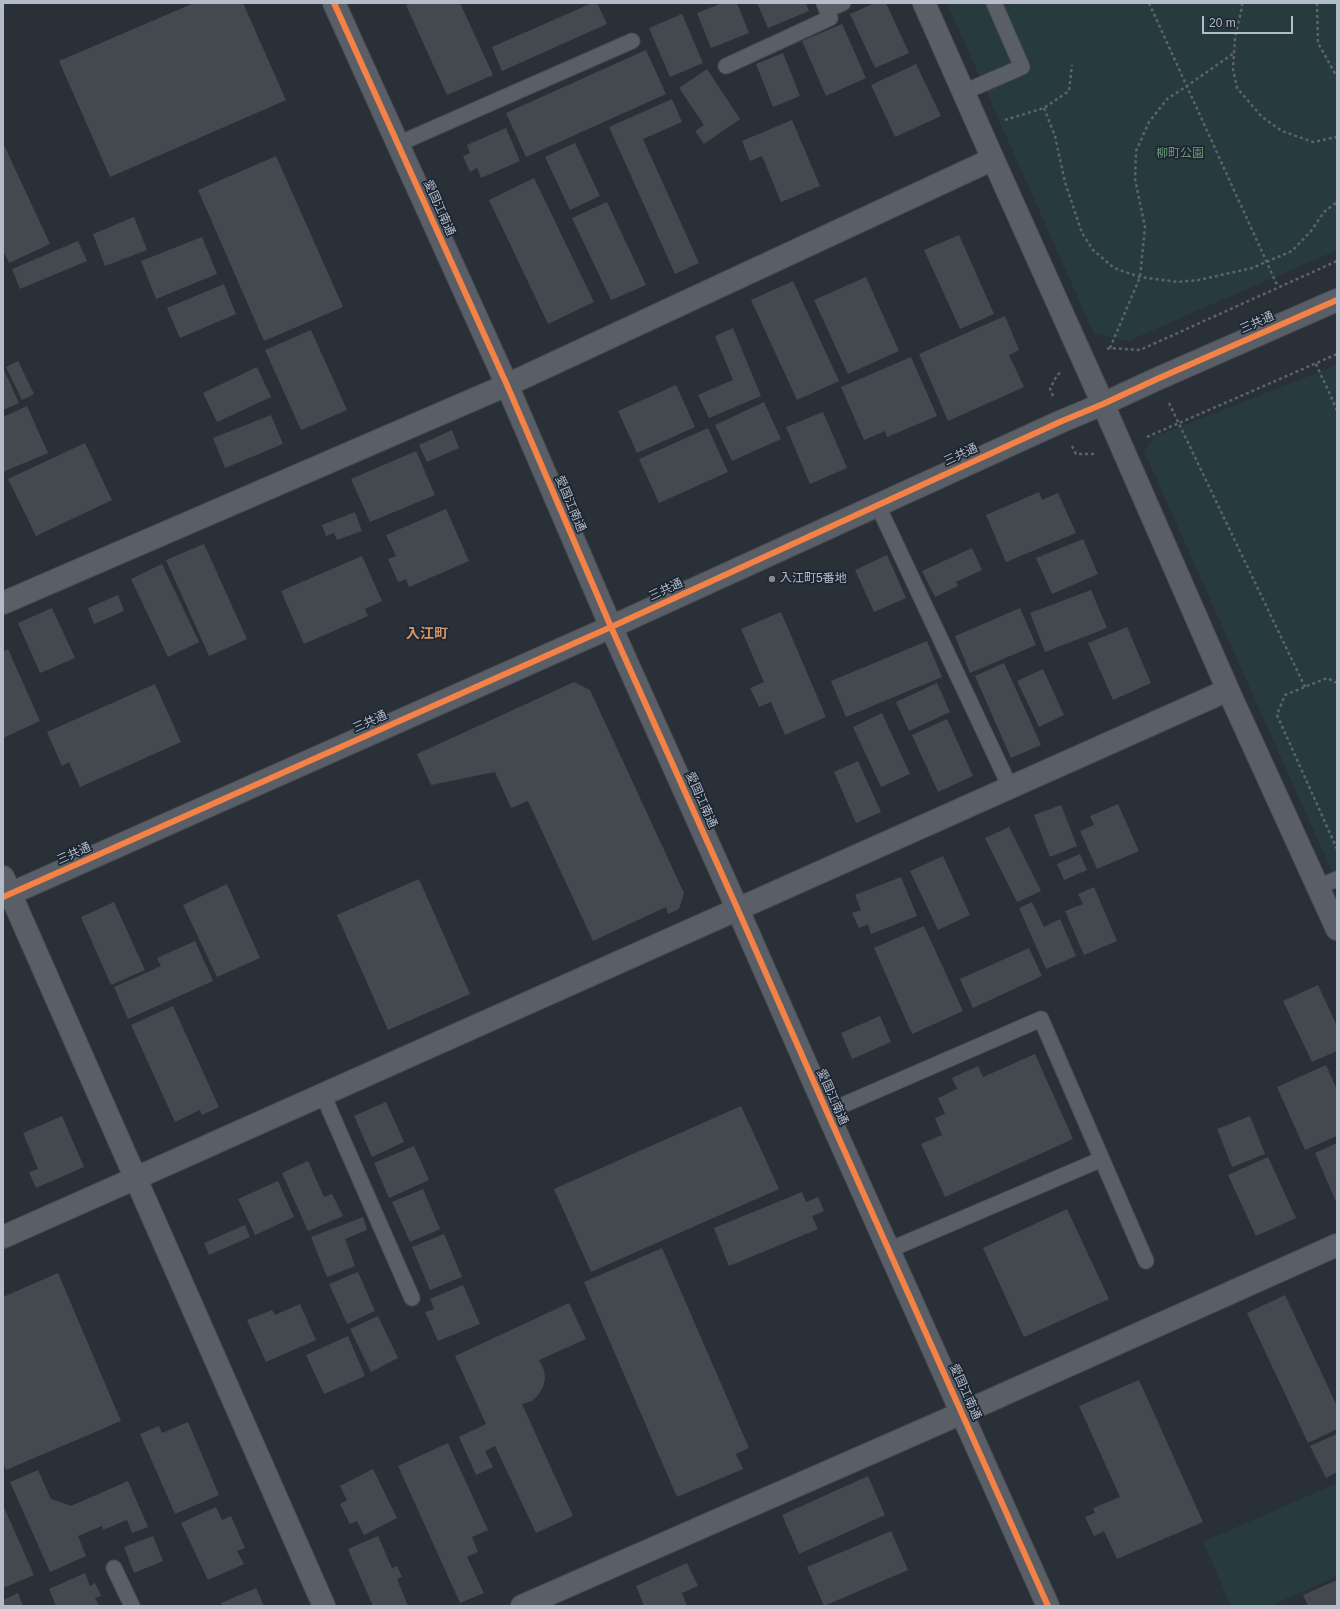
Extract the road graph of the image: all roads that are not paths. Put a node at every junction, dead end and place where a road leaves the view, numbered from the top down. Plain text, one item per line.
1 (334, 3) edge
2 (843, 3) edge
3 (924, 3) edge
4 (994, 3) edge
5 (825, 6) edge
6 (632, 41) dead end
7 (726, 66) dead end
8 (964, 92) junction
9 (398, 144) junction
10 (993, 159) junction
11 (1337, 300) edge
12 (507, 385) junction
13 (1103, 404) junction
14 (878, 506) junction
15 (3, 602) edge
16 (611, 627) junction
17 (1228, 690) junction
18 (1010, 787) junction
19 (1327, 883) edge
20 (6, 889) edge
21 (738, 910) junction
22 (1337, 929) edge
23 (323, 1095) junction
24 (827, 1112) junction
25 (1102, 1159) junction
26 (136, 1178) junction
27 (3, 1236) edge
28 (1337, 1246) edge
29 (889, 1250) junction
30 (1146, 1261) dead end
31 (412, 1298) dead end
32 (962, 1412) junction
33 (114, 1568) dead end
34 (132, 1606) edge
35 (324, 1606) edge
36 (522, 1606) edge
37 (1048, 1606) edge

1 - 9 street, 愛国江南通
2 - 5 lane
3 - 8 street
4 - 8 lane
5 - 7 lane
6 - 9 lane
8 - 10 street
9 - 12 street, 愛国江南通
10 - 12 street
10 - 13 street
11 - 13 street, 三共通
12 - 15 street
12 - 16 street, 愛国江南通
13 - 14 street, 三共通
13 - 17 street
14 - 16 street, 三共通
14 - 18 lane
16 - 20 street, 三共通
16 - 21 street, 愛国江南通
17 - 18 street
17 - 19 street
18 - 21 street
19 - 22 street
20 - 26 street
21 - 23 street
21 - 24 street, 愛国江南通
23 - 26 street
23 - 31 lane
24 - 25 lane
24 - 29 street, 愛国江南通
25 - 29 lane
25 - 30 lane
26 - 27 street
26 - 35 street
28 - 32 street
29 - 32 street, 愛国江南通
32 - 36 street
32 - 37 street, 愛国江南通
33 - 34 lane

